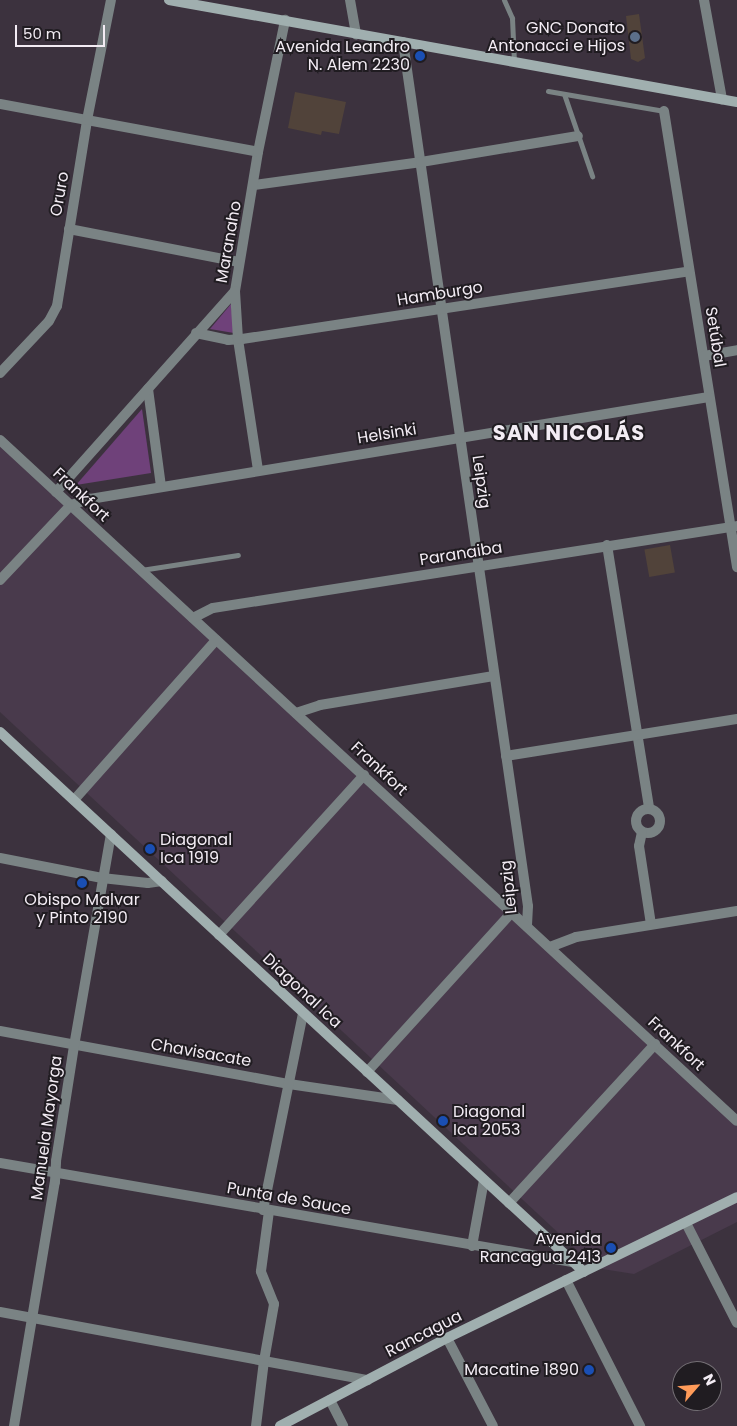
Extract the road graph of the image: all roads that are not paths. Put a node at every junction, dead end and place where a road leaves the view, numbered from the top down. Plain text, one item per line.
1 (111, 0) edge
2 (169, 0) edge
3 (350, 0) edge
4 (504, 0) edge
5 (704, 0) edge
6 (285, 20) junction
7 (356, 34) junction
8 (403, 42) junction
9 (514, 62) junction
10 (548, 91) dead end
11 (564, 94) junction
12 (722, 99) junction
13 (737, 102) edge
14 (0, 104) edge
15 (664, 111) joint
16 (87, 120) junction
17 (578, 136) junction
18 (258, 152) junction
19 (421, 162) junction
20 (592, 176) dead end
21 (254, 185) junction
22 (69, 229) junction
23 (239, 262) junction
24 (689, 271) junction
25 (235, 290) junction
26 (441, 309) junction
27 (196, 333) junction
28 (238, 339) junction
29 (737, 350) edge
30 (704, 356) junction
31 (0, 373) edge
32 (148, 389) junction
33 (709, 398) junction
34 (460, 438) junction
35 (0, 440) edge
36 (258, 470) junction
37 (161, 486) junction
38 (56, 492) junction
39 (71, 505) junction
40 (734, 527) edge
41 (607, 545) junction
42 (238, 555) dead end
43 (479, 567) junction
44 (737, 568) edge
45 (141, 570) junction
46 (0, 580) edge
47 (193, 618) junction
48 (216, 640) junction
49 (494, 676) junction
50 (296, 713) junction
51 (737, 719) edge
52 (0, 732) edge
53 (637, 735) junction
54 (506, 756) junction
55 (364, 776) junction
56 (74, 800) junction
57 (649, 808) junction
58 (642, 832) junction
59 (111, 834) junction
60 (0, 858) edge
61 (102, 878) junction
62 (162, 881) junction
63 (737, 911) edge
64 (512, 912) junction
65 (651, 924) junction
66 (527, 926) junction
67 (219, 935) junction
68 (550, 947) junction
69 (304, 1013) junction
70 (0, 1031) edge
71 (655, 1044) junction
72 (74, 1046) junction
73 (367, 1072) junction
74 (289, 1084) junction
75 (398, 1100) junction
76 (737, 1121) edge
77 (0, 1163) edge
78 (55, 1173) junction
79 (484, 1180) junction
80 (737, 1197) edge
81 (509, 1204) junction
82 (266, 1210) junction
83 (686, 1223) junction
84 (472, 1246) junction
85 (572, 1262) junction
86 (584, 1272) junction
87 (566, 1280) junction
88 (0, 1312) edge
89 (33, 1317) junction
90 (737, 1323) edge
91 (447, 1338) junction
92 (264, 1361) junction
93 (368, 1380) junction
94 (330, 1400) junction
95 (14, 1426) edge
96 (256, 1426) edge
97 (280, 1426) edge
98 (343, 1426) edge
99 (493, 1426) edge
100 (640, 1426) edge

1 - 16 street, Oruro
2 - 6 main road
3 - 7 street
4 - 9 lane
5 - 12 street
6 - 7 main road
6 - 18 street, Maranaho
7 - 8 main road
8 - 9 main road
8 - 19 street, Leipzig
9 - 12 main road
10 - 11 lane
11 - 15 lane
11 - 17 lane
12 - 13 main road
14 - 16 street
15 - 24 street, Setúbal
16 - 18 street
16 - 22 street, Oruro
17 - 19 street
17 - 20 lane
18 - 21 street, Maranaho
19 - 21 street
19 - 26 street, Leipzig
21 - 23 street, Maranaho
22 - 23 street
22 - 31 street, Oruro
23 - 25 street, Maranaho
24 - 26 street, Hamburgo
24 - 30 street, Setúbal
25 - 27 street
25 - 28 street, Maranaho
26 - 28 street, Hamburgo
26 - 34 street, Leipzig
27 - 28 street, Hamburgo
27 - 32 street
28 - 36 street, Maranaho
29 - 30 street
30 - 33 street, Setúbal
32 - 37 street
32 - 38 street
33 - 34 street, Helsinki
33 - 40 street, Setúbal
34 - 36 street, Helsinki
34 - 43 street, Leipzig
35 - 38 street, Frankfort
36 - 37 street, Helsinki
37 - 39 street, Helsinki
38 - 39 street, Frankfort
39 - 45 street, Frankfort
39 - 46 street
40 - 41 street, Paranaiba
40 - 44 street, Setúbal
41 - 43 street, Paranaiba
41 - 53 street
42 - 45 lane
43 - 47 street, Paranaiba
43 - 49 street, Leipzig
45 - 47 street, Frankfort
47 - 48 street, Frankfort
48 - 50 street, Frankfort
48 - 56 street
49 - 50 street
49 - 54 street, Leipzig
50 - 55 street, Frankfort
51 - 53 street
52 - 56 main road, Diagonal Ica
53 - 54 street
53 - 57 street
54 - 66 street, Leipzig
55 - 64 street, Frankfort
55 - 67 street
56 - 59 main road, Diagonal Ica
57 - 58 street
57 - 58 street
58 - 65 street
59 - 61 street, Manuela Mayorga
59 - 62 main road, Diagonal Ica
60 - 61 street
61 - 62 street
61 - 72 street, Manuela Mayorga
62 - 67 main road, Diagonal Ica
63 - 65 street
64 - 66 street, Frankfort
64 - 73 street
65 - 68 street
66 - 68 street, Frankfort
67 - 69 main road, Diagonal Ica
68 - 71 street, Frankfort
69 - 73 main road, Diagonal Ica
69 - 74 street
70 - 72 street, Chavisacate
71 - 76 street, Frankfort
71 - 81 street
72 - 74 street, Chavisacate
72 - 78 street, Manuela Mayorga
73 - 75 main road, Diagonal Ica
74 - 75 street, Chavisacate
74 - 82 street
75 - 79 main road, Diagonal Ica
77 - 78 street, Punta de Sauce
78 - 82 street, Punta de Sauce
78 - 89 street, Manuela Mayorga
79 - 81 main road, Diagonal Ica
79 - 84 street
80 - 83 main road, Rancagua
81 - 85 main road, Diagonal Ica
82 - 84 street, Punta de Sauce
82 - 92 street
83 - 86 main road, Rancagua
83 - 90 street
84 - 85 street, Punta de Sauce
85 - 86 main road, Diagonal Ica
86 - 87 main road, Rancagua
87 - 91 main road, Rancagua
87 - 100 street
88 - 89 street
89 - 92 street
89 - 95 street, Manuela Mayorga
91 - 93 main road, Rancagua
91 - 99 street
92 - 93 street
92 - 96 street
93 - 94 main road, Rancagua
94 - 97 main road, Rancagua
94 - 98 street

